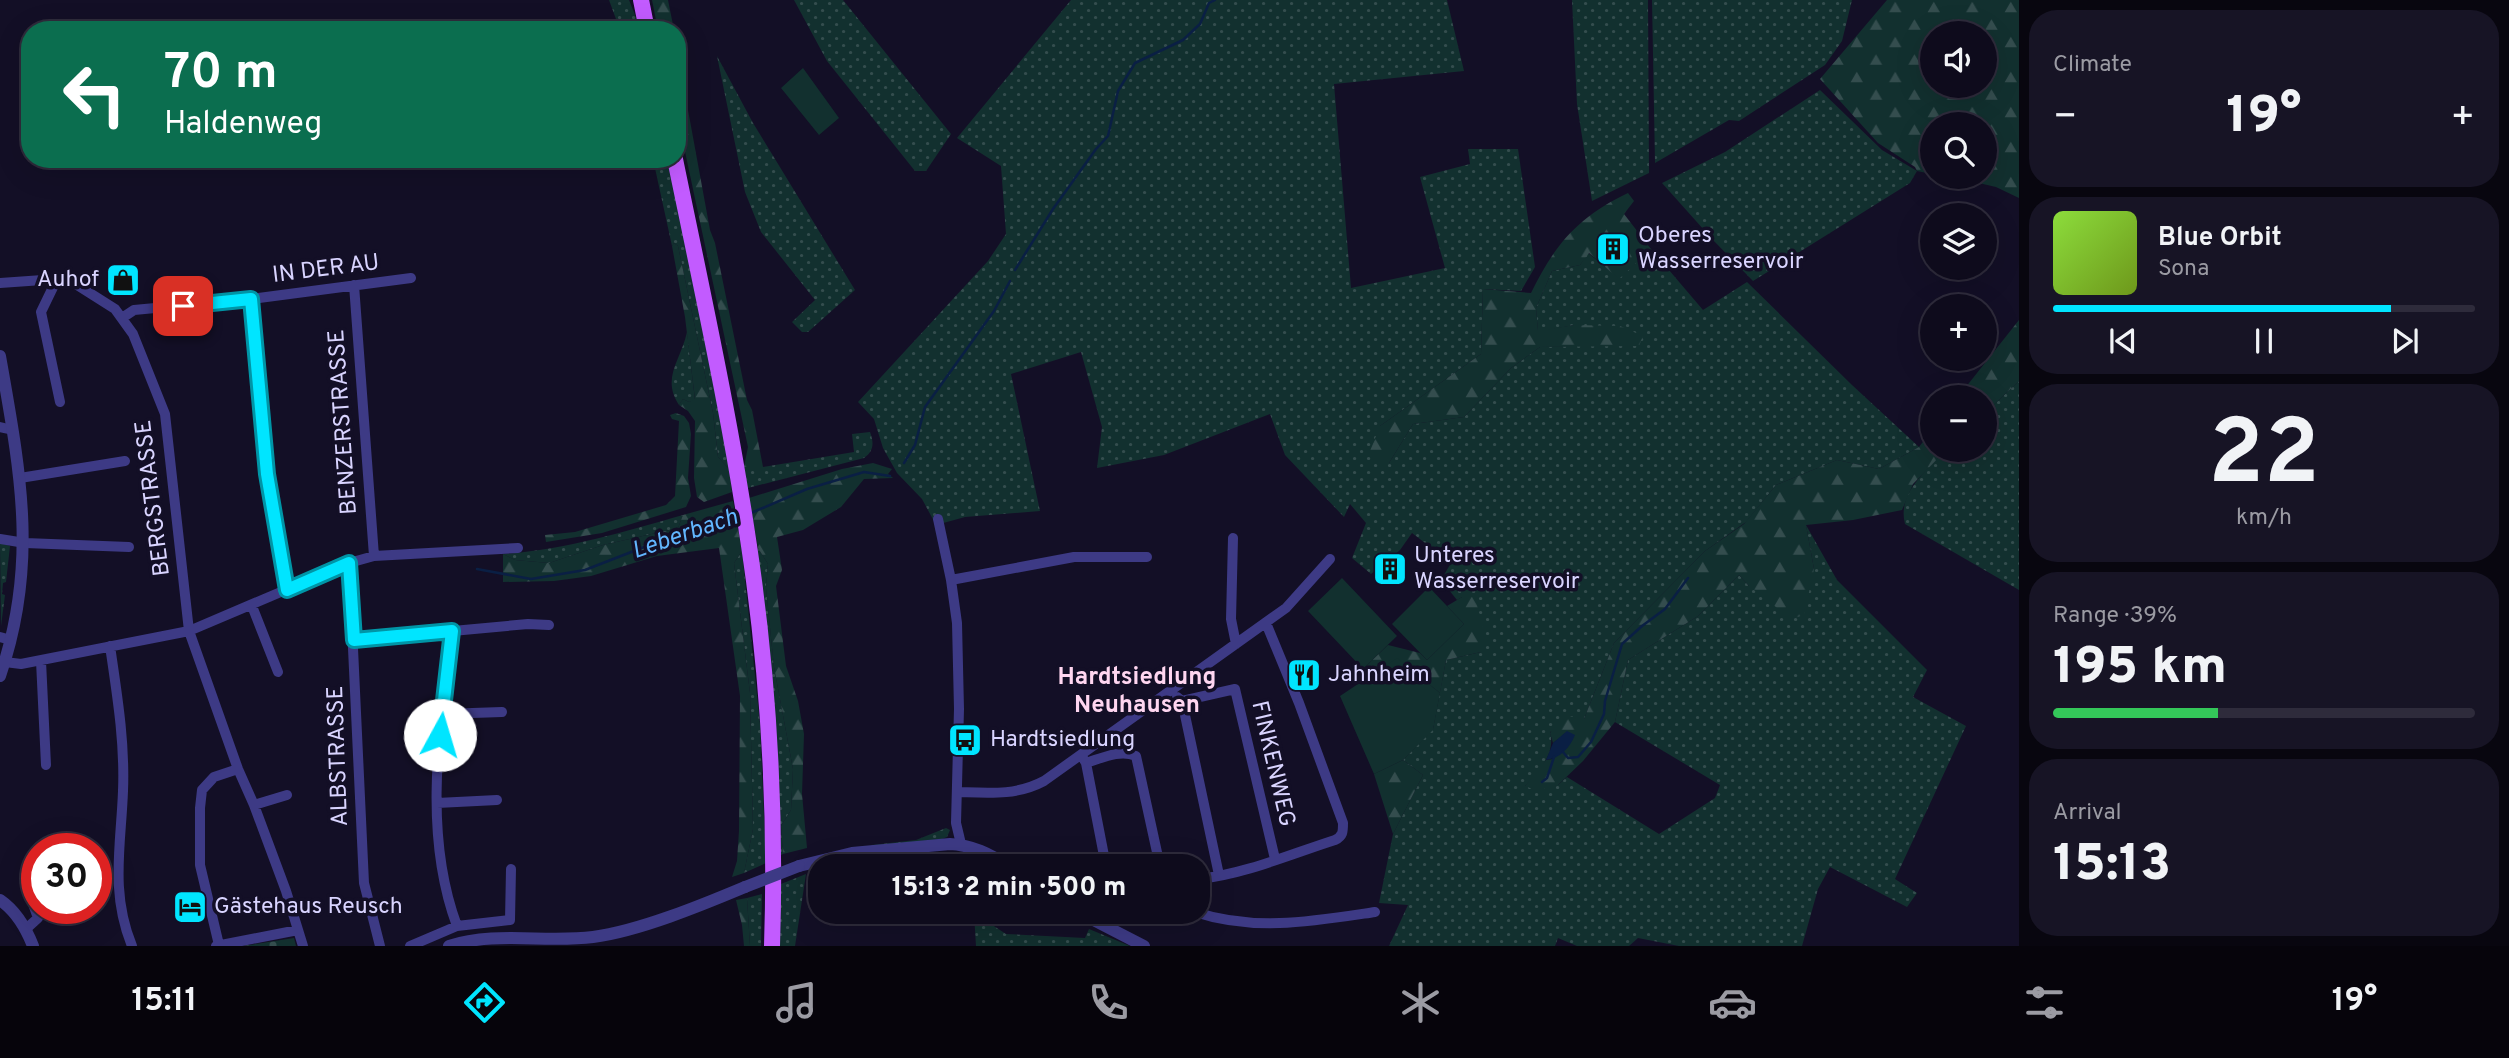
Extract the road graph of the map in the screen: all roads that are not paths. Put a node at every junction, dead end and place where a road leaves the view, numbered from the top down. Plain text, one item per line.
1 (640, 0) edge
2 (645, 21) edge
3 (677, 168) edge
4 (411, 278) dead end
5 (57, 279) junction
6 (0, 284) edge
7 (354, 285) junction
8 (251, 299) junction
9 (122, 318) junction
10 (0, 356) edge
11 (60, 402) dead end
12 (6, 429) edge
13 (125, 461) dead end
14 (20, 478) junction
15 (938, 519) dead end
16 (1233, 538) dead end
17 (0, 539) edge
18 (24, 543) junction
19 (129, 547) dead end
20 (518, 548) dead end
21 (374, 556) junction
22 (1147, 556) dead end
23 (1330, 559) dead end
24 (349, 563) junction
25 (951, 580) junction
26 (287, 590) junction
27 (252, 606) junction
28 (1266, 622) junction
29 (549, 625) dead end
30 (189, 631) junction
31 (452, 631) junction
32 (5, 639) edge
33 (354, 640) junction
34 (1236, 644) junction
35 (110, 646) junction
36 (41, 661) junction
37 (5, 662) junction
38 (278, 672) dead end
39 (0, 676) edge
40 (1168, 691) junction
41 (1182, 701) junction
42 (502, 712) dead end
43 (443, 714) junction
44 (1083, 759) junction
45 (46, 765) dead end
46 (238, 769) junction
47 (957, 792) junction
48 (287, 795) dead end
49 (497, 800) dead end
50 (437, 803) junction
51 (254, 805) junction
52 (961, 844) junction
53 (990, 854) edge
54 (1103, 854) edge
55 (1157, 854) edge
56 (1275, 859) junction
57 (511, 869) dead end
58 (1219, 876) junction
59 (1210, 877) edge
60 (0, 900) edge
61 (1375, 912) dead end
62 (1210, 915) edge
63 (31, 924) edge
64 (1101, 924) edge
65 (457, 926) junction
66 (26, 929) junction
67 (298, 930) junction
68 (33, 946) edge
69 (131, 946) edge
70 (217, 946) edge
71 (303, 946) edge
72 (380, 946) edge
73 (410, 946) edge
74 (449, 946) edge
75 (772, 946) edge
76 (1144, 946) edge

1 - 2 main road
3 - 75 main road
4 - 7 street, IN DER AU
5 - 6 street, BERGSTRASSE
5 - 9 street, BERGSTRASSE
5 - 11 street
7 - 8 street, IN DER AU
7 - 21 street, BENZERSTRASSE
8 - 9 street, IN DER AU
8 - 26 street
9 - 30 street, BERGSTRASSE
10 - 12 street
12 - 14 street
13 - 14 street
14 - 18 street
15 - 25 street
16 - 34 street
17 - 18 street
18 - 19 street
18 - 32 street
20 - 21 street
21 - 24 street
22 - 25 street
23 - 28 street
24 - 26 street
24 - 33 street, ALBSTRASSE
25 - 47 street
26 - 27 street
27 - 30 street
27 - 38 street
28 - 34 street
28 - 56 street
29 - 31 street
30 - 35 street
30 - 46 street, BERGSTRASSE
31 - 33 street
31 - 43 street
32 - 37 street
33 - 72 street, ALBSTRASSE
34 - 40 street
35 - 36 street
35 - 69 street
36 - 37 street
36 - 45 street
37 - 39 street
40 - 41 street
40 - 44 street
41 - 56 street, FINKENWEG
41 - 58 street
42 - 43 street
43 - 50 street
44 - 47 street
44 - 54 street
44 - 55 street
46 - 51 street, BERGSTRASSE
46 - 70 street
47 - 52 street
48 - 51 street
49 - 50 street
50 - 65 street
51 - 67 street, BERGSTRASSE
52 - 53 street
52 - 74 street, bridge
56 - 58 street
57 - 65 street
58 - 59 street
60 - 66 street
61 - 62 street
63 - 66 street
64 - 76 street
65 - 73 street
66 - 68 street
67 - 70 street
67 - 71 street, BERGSTRASSE

